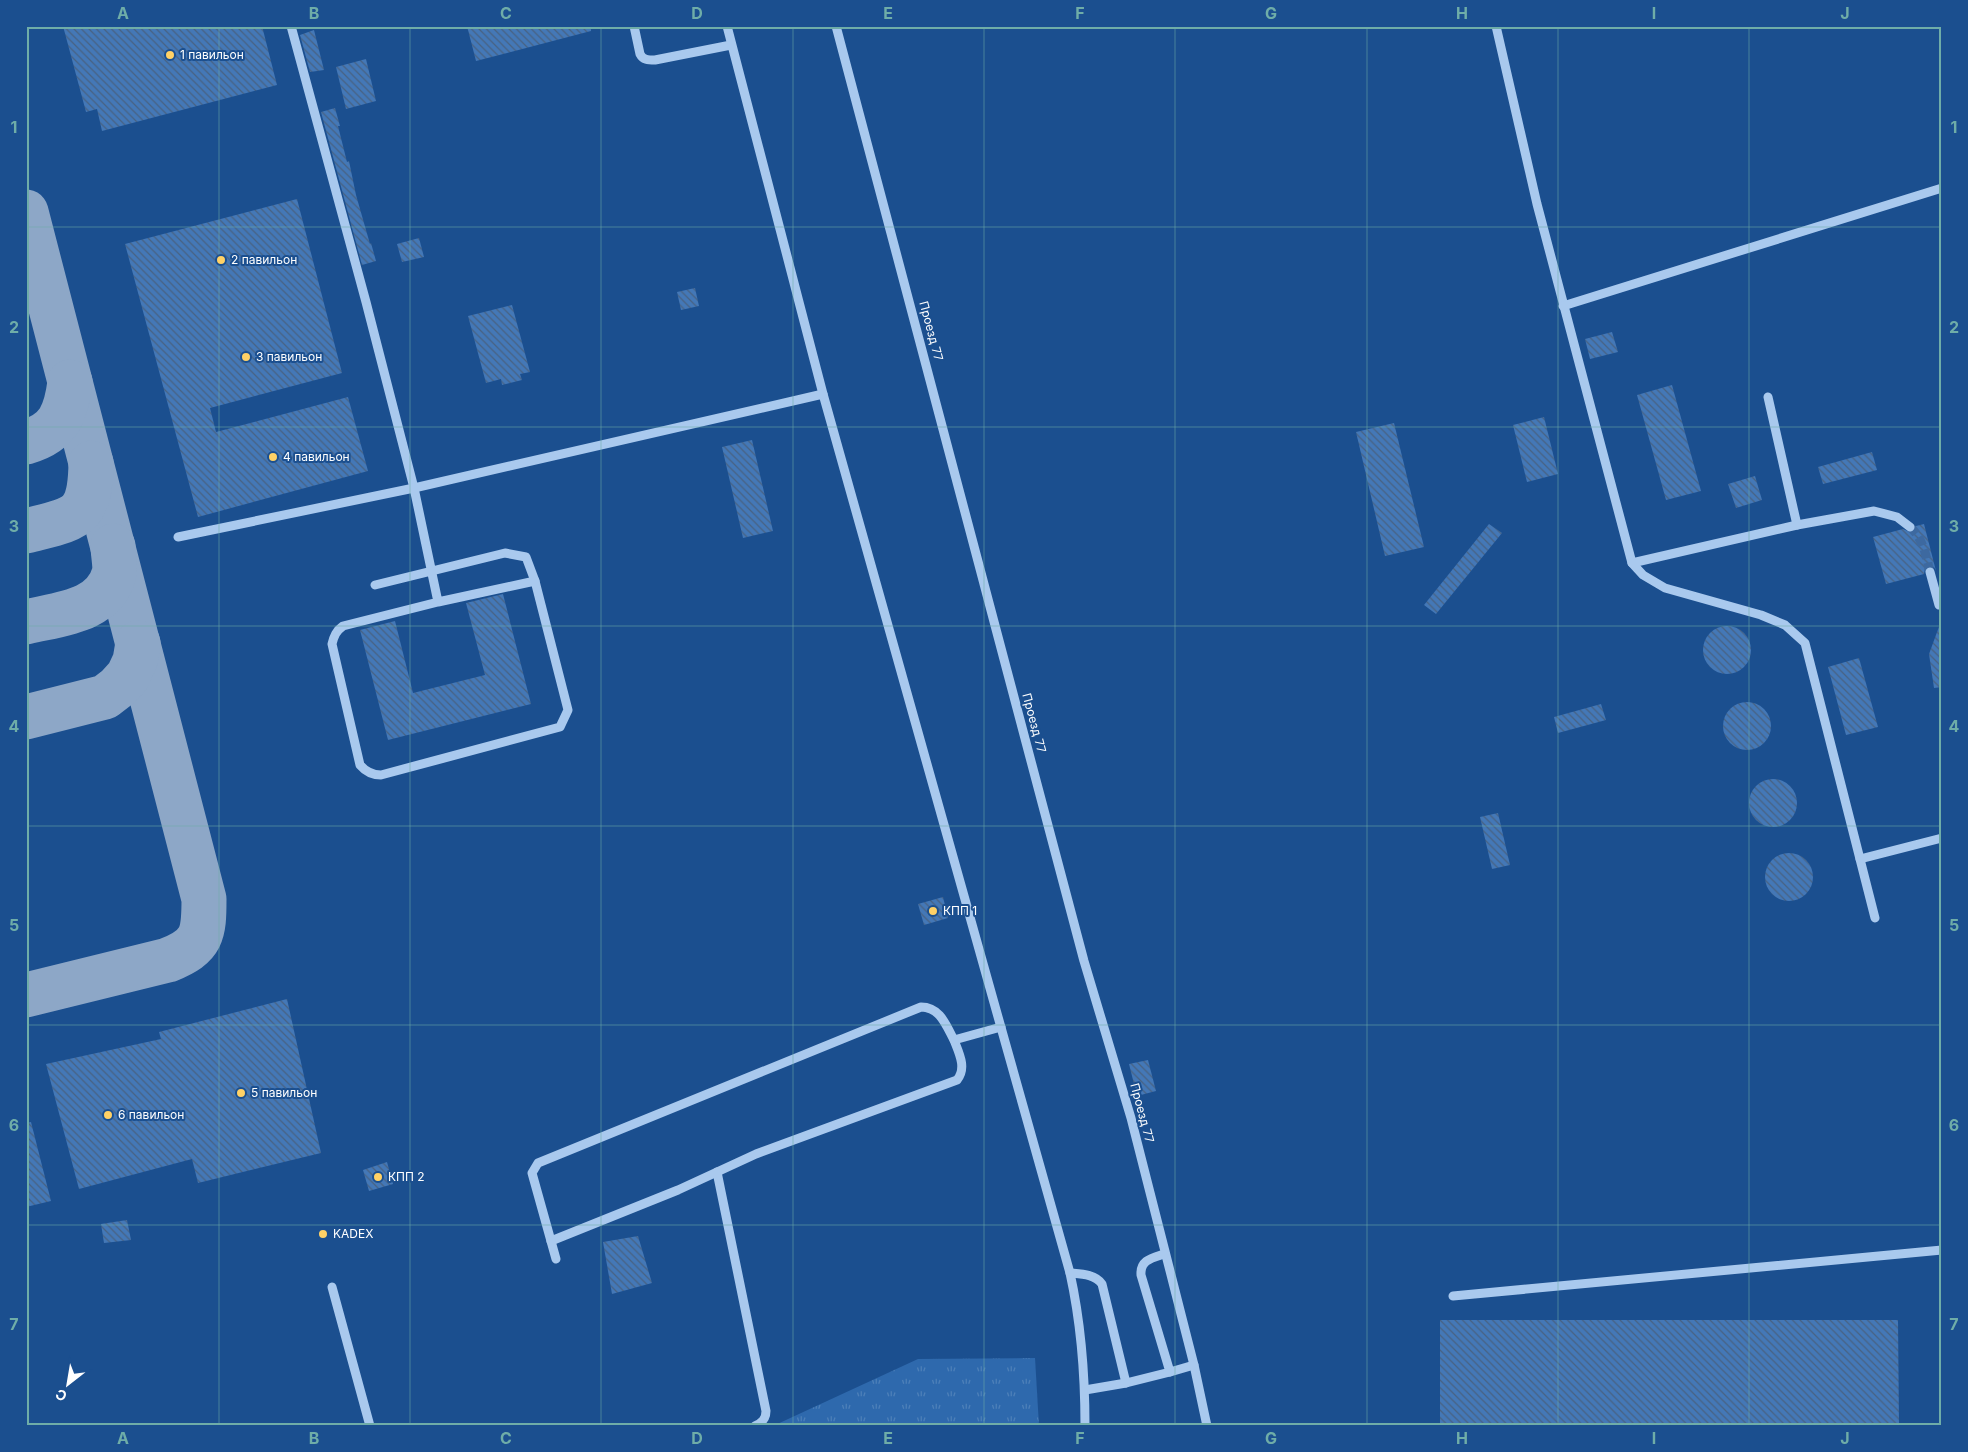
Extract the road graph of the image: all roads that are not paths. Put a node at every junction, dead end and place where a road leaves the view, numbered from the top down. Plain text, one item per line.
1 (291, 26) edge
2 (634, 26) edge
3 (727, 26) edge
4 (836, 26) edge
5 (1496, 26) edge
6 (731, 45) junction
7 (1942, 188) edge
8 (1563, 306) junction
9 (823, 394) junction
10 (1768, 397) dead end
11 (414, 488) junction
12 (1797, 525) junction
13 (1910, 527) tunnel mouth
14 (178, 537) dead end
15 (1632, 563) junction
16 (431, 572) junction
17 (1930, 572) tunnel mouth
18 (535, 581) junction
19 (375, 585) dead end
20 (438, 602) junction
21 (1939, 606) dead end
22 (1942, 838) edge
23 (1860, 859) junction
24 (1875, 918) dead end
25 (1001, 1027) junction
26 (954, 1040) junction
27 (717, 1172) junction
28 (551, 1241) junction
29 (1942, 1250) edge
30 (1164, 1254) junction
31 (556, 1259) dead end
32 (1070, 1272) junction
33 (332, 1287) dead end
34 (1453, 1296) dead end
35 (1194, 1365) junction
36 (1170, 1372) junction
37 (1126, 1383) junction
38 (1085, 1390) junction
39 (370, 1426) edge
40 (755, 1426) edge
41 (1086, 1426) edge
42 (1207, 1426) edge

1 - 11 street
2 - 6 street
3 - 6 street
4 - 30 street, Проезд 77
5 - 8 street
6 - 9 street
7 - 8 street
8 - 15 street
9 - 11 street
9 - 25 street
10 - 12 street
11 - 14 street
11 - 16 street
12 - 13 street
12 - 15 street
15 - 23 street
16 - 18 street
16 - 19 street
16 - 20 street
17 - 21 street
18 - 20 street
18 - 20 street
22 - 23 street
23 - 24 street
25 - 26 street
25 - 32 street
26 - 27 street
26 - 28 street
27 - 28 street
27 - 40 street
28 - 31 street
29 - 34 street
30 - 35 street, Проезд 77
30 - 36 street
32 - 37 street
32 - 38 street
33 - 39 street
35 - 36 street
35 - 42 street, Проезд 77
36 - 37 street
37 - 38 street
38 - 41 street

